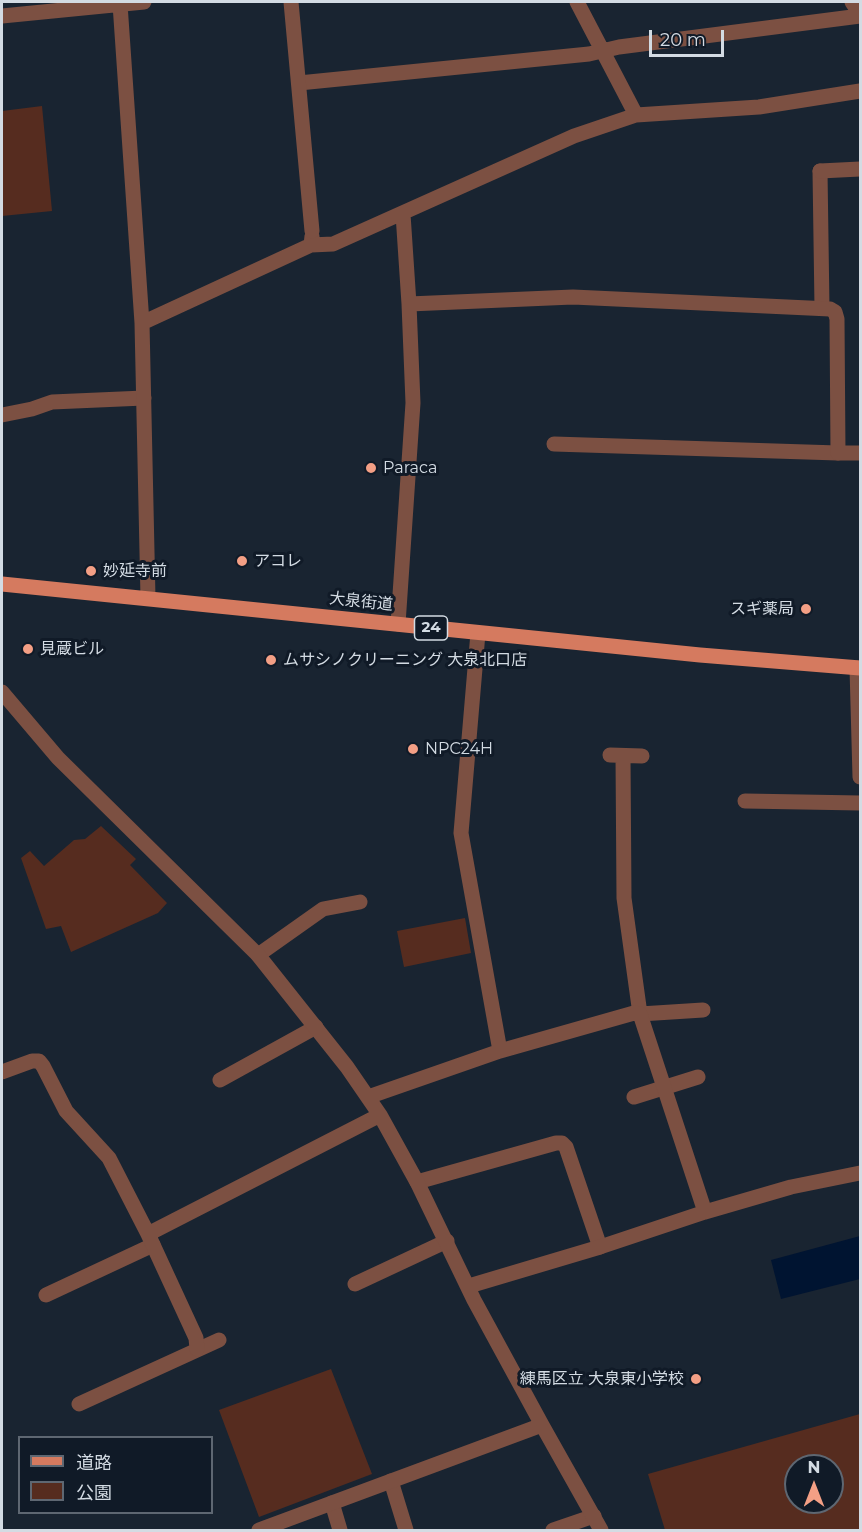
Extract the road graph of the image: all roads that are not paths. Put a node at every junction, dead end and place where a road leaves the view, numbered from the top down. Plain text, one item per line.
1 (144, 2) edge
2 (291, 2) edge
3 (577, 2) edge
4 (852, 2) edge
5 (120, 4) junction
6 (861, 15) edge
7 (2, 16) edge
8 (602, 51) junction
9 (299, 83) junction
10 (861, 91) edge
11 (636, 115) junction
12 (861, 169) edge
13 (403, 214) junction
14 (312, 238) junction
15 (410, 304) junction
16 (822, 308) junction
17 (142, 323) junction
18 (144, 399) junction
19 (2, 415) edge
20 (554, 444) dead end
21 (838, 453) junction
22 (861, 453) edge
23 (2, 584) edge
24 (148, 598) junction
25 (398, 624) junction
26 (478, 633) junction
27 (859, 668) edge
28 (2, 692) edge
29 (642, 756) dead end
30 (861, 777) edge
31 (745, 801) dead end
32 (861, 803) edge
33 (360, 902) dead end
34 (258, 955) junction
35 (703, 1010) dead end
36 (640, 1014) junction
37 (316, 1027) junction
38 (500, 1051) junction
39 (2, 1072) edge
40 (698, 1077) dead end
41 (220, 1080) dead end
42 (665, 1087) junction
43 (368, 1097) junction
44 (634, 1097) dead end
45 (380, 1115) junction
46 (861, 1173) edge
47 (417, 1182) junction
48 (705, 1212) junction
49 (150, 1240) junction
50 (447, 1241) junction
51 (600, 1246) junction
52 (355, 1284) dead end
53 (469, 1286) junction
54 (46, 1295) dead end
55 (219, 1340) dead end
56 (197, 1349) junction
57 (79, 1404) dead end
58 (542, 1425) junction
59 (391, 1481) junction
60 (332, 1503) junction
61 (594, 1516) junction
62 (276, 1527) edge
63 (259, 1530) edge
64 (339, 1530) edge
65 (406, 1530) edge
66 (552, 1530) edge
67 (602, 1530) edge

1 - 5 street
2 - 9 street
3 - 8 street
4 - 6 street
5 - 7 street
5 - 17 street
6 - 8 street
8 - 9 street
8 - 11 street
9 - 14 street
10 - 11 street
11 - 13 street
12 - 16 street
13 - 14 street
13 - 15 street
14 - 17 street
15 - 16 street
15 - 25 street
16 - 21 street
17 - 18 street
18 - 19 street
18 - 24 street
20 - 21 street
21 - 22 street
23 - 24 main road, 大泉街道 / 24
24 - 25 main road, 大泉街道 / 24
25 - 26 main road, 大泉街道 / 24
26 - 27 main road, 大泉街道 / 24
26 - 38 street
27 - 30 street
28 - 34 street
29 - 36 street
31 - 32 street
33 - 34 street
34 - 37 street
35 - 36 street
36 - 38 street
36 - 42 street
37 - 41 street
37 - 43 street
38 - 43 street
39 - 49 street
40 - 42 street
42 - 44 street
42 - 48 street
43 - 45 street
45 - 47 street
45 - 49 street
46 - 48 street
47 - 50 street
47 - 51 street
48 - 51 street
49 - 54 street
49 - 56 street
50 - 52 street
50 - 53 street
51 - 53 street
53 - 58 street
55 - 56 street
56 - 57 street
58 - 59 street
58 - 61 street
59 - 60 street
59 - 65 street
60 - 62 street
60 - 64 street
61 - 66 street
61 - 67 street
62 - 63 street

